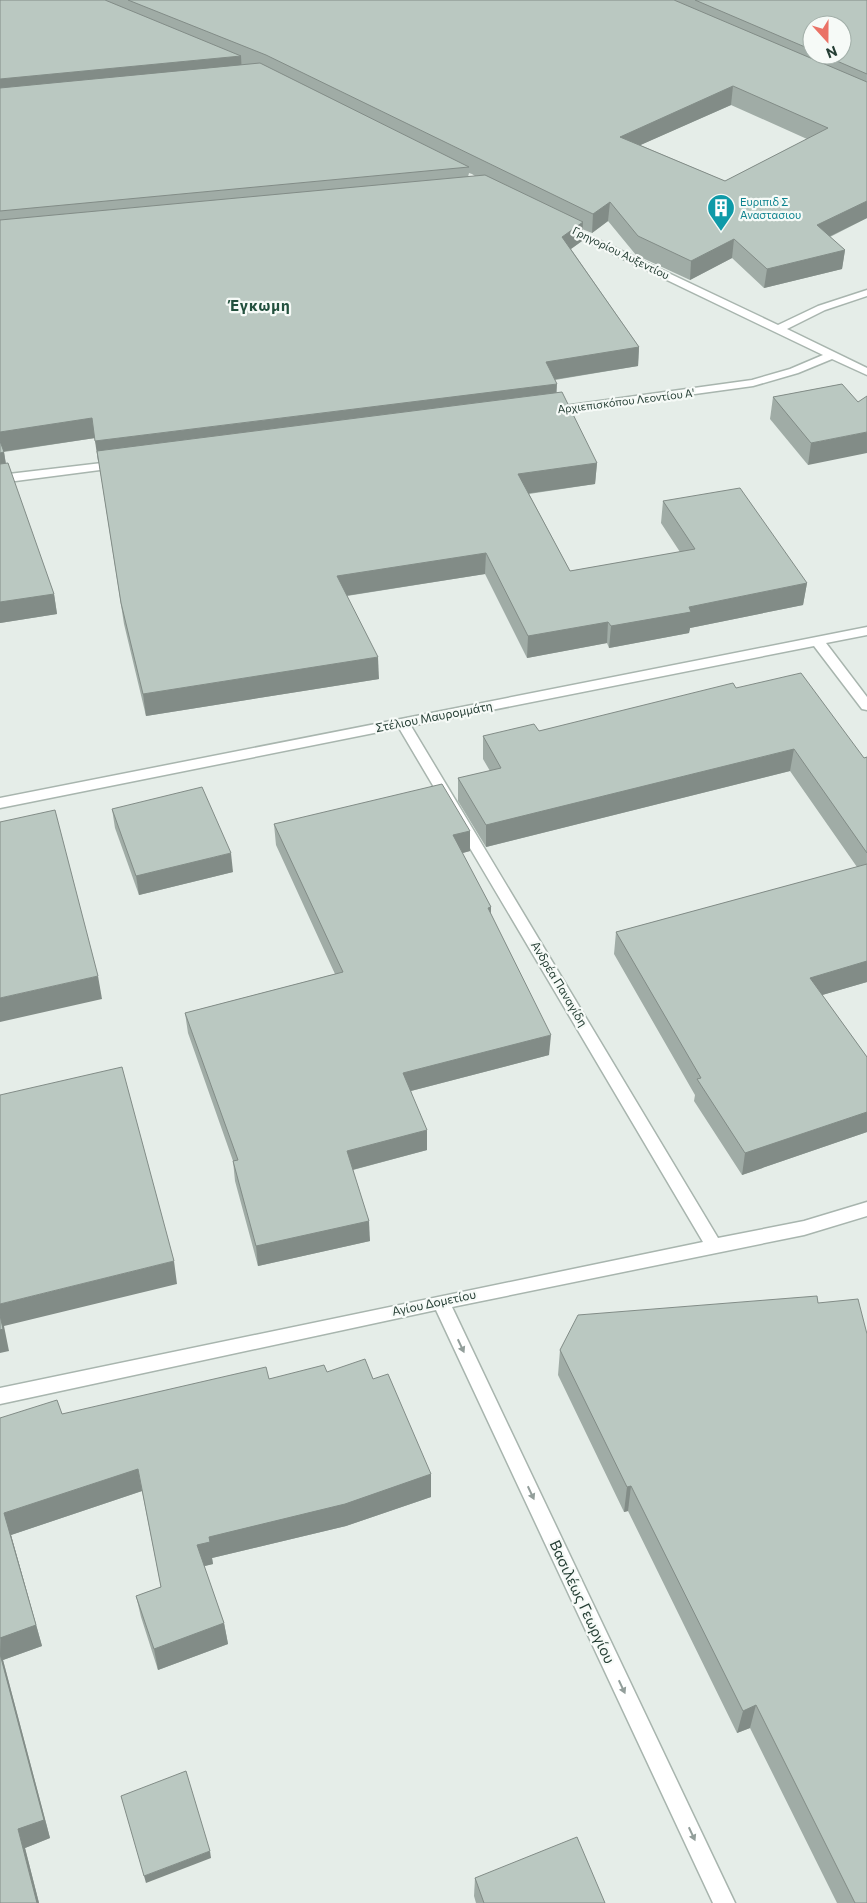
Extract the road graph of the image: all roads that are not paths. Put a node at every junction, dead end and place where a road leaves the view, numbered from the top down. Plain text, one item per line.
1 (558, 223) edge
2 (867, 293) edge
3 (779, 329) junction
4 (830, 356) junction
5 (867, 372) edge
6 (540, 412) edge
7 (127, 464) edge
8 (0, 479) edge
9 (867, 631) edge
10 (817, 641) junction
11 (867, 706) edge
12 (403, 724) junction
13 (0, 804) edge
14 (867, 1209) edge
15 (714, 1246) junction
16 (441, 1302) junction
17 (0, 1396) edge
18 (724, 1903) edge

1 - 3 street, Γρηγορίου Αυξεντίου
2 - 3 street
3 - 4 street, Γρηγορίου Αυξεντίου
4 - 5 street, Γρηγορίου Αυξεντίου
4 - 6 street, Αρχιεπισκόπου Λεοντίου Α'
7 - 8 street
9 - 10 street, Στέλιου Μαυρομμάτη
10 - 11 street
10 - 12 street, Στέλιου Μαυρομμάτη
12 - 13 street, Στέλιου Μαυρομμάτη
12 - 15 street, Ανδρέα Παναγίδη
14 - 15 street, Αγίου Δομετίου
15 - 16 street, Αγίου Δομετίου
16 - 17 street, Αγίου Δομετίου
16 -> 18 street, Βασιλέως Γεωργίου

